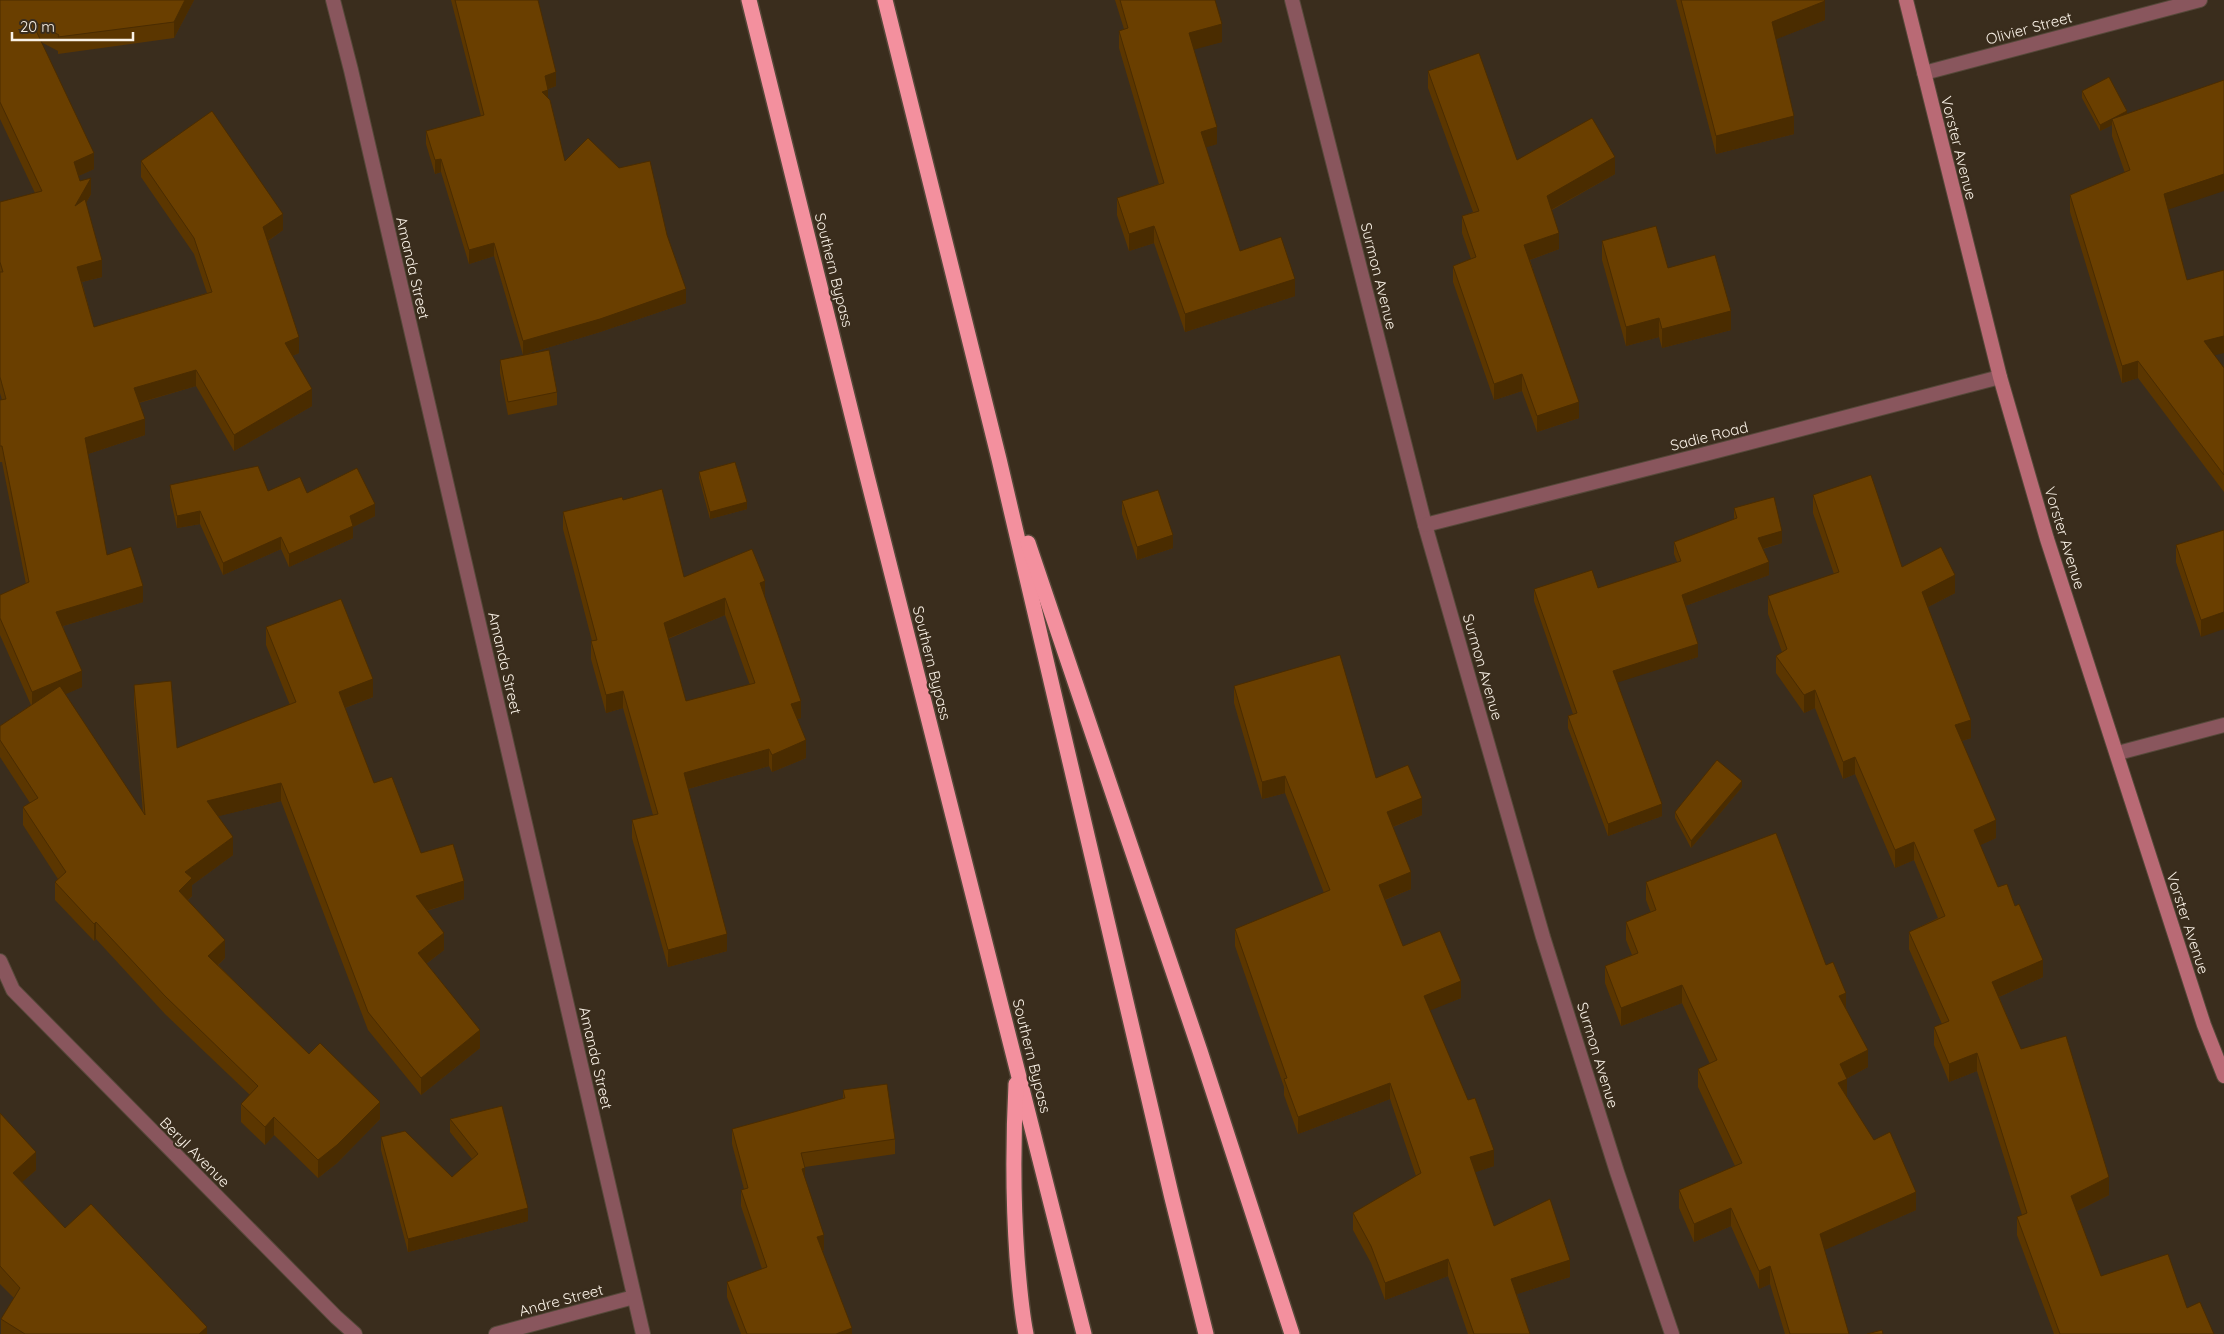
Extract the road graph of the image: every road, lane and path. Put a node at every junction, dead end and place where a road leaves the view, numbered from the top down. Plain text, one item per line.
1 (333, 0) edge
2 (749, 0) edge
3 (885, 0) edge
4 (1292, 0) edge
5 (1906, 0) edge
6 (2200, 0) edge
7 (1924, 73) junction
8 (2000, 377) junction
9 (999, 459) junction
10 (1425, 524) junction
11 (2224, 725) edge
12 (2118, 753) junction
13 (0, 961) edge
14 (7, 988) edge
15 (1017, 1068) junction
16 (2224, 1076) edge
17 (634, 1297) junction
18 (356, 1334) edge
19 (496, 1334) edge
20 (643, 1334) edge
21 (1026, 1334) edge
22 (1084, 1334) edge
23 (1206, 1334) edge
24 (1292, 1334) edge
25 (1672, 1334) edge

1 - 17 street, Amanda Street
2 - 15 highway, Southern Bypass
3 - 9 highway
4 - 10 street, Surmon Avenue
5 - 7 main road, Vorster Avenue
6 - 7 street, Olivier Street
7 - 8 main road, Vorster Avenue
8 - 10 street, Sadie Road
8 - 12 main road, Vorster Avenue
9 - 23 highway
9 - 24 highway
10 - 25 street, Surmon Avenue
11 - 12 street
12 - 16 main road, Vorster Avenue
13 - 14 street, Beryl Avenue
14 - 18 street, Beryl Avenue
15 - 21 highway
15 - 22 highway, Southern Bypass
17 - 19 street, Andre Street
17 - 20 street, Amanda Street

